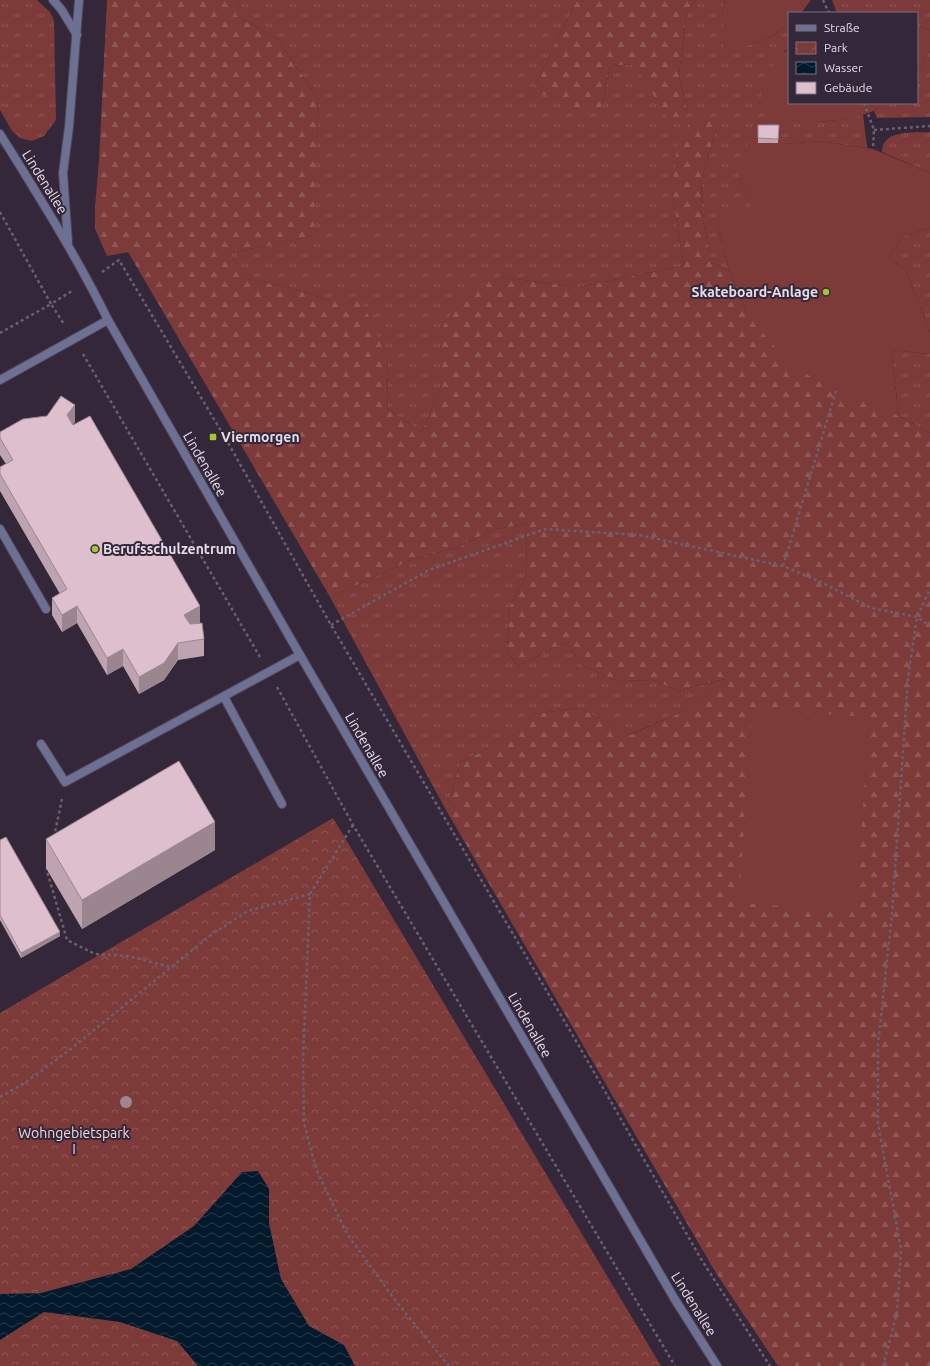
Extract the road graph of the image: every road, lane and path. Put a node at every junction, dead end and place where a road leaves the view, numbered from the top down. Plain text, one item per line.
1 (53, 0) edge
2 (79, 0) edge
3 (823, 0) edge
4 (829, 12) edge
5 (77, 35) junction
6 (864, 104) edge
7 (930, 126) edge
8 (874, 130) junction
9 (0, 134) edge
10 (873, 148) dead end
11 (0, 212) edge
12 (68, 245) junction
13 (89, 281) junction
14 (51, 304) junction
15 (108, 320) junction
16 (0, 333) edge
17 (74, 339) junction
18 (0, 380) edge
19 (836, 391) dead end
20 (0, 529) edge
21 (783, 566) junction
22 (930, 589) edge
23 (46, 609) dead end
24 (917, 617) junction
25 (331, 625) junction
26 (930, 626) edge
27 (300, 655) junction
28 (269, 673) junction
29 (224, 697) junction
30 (41, 744) dead end
31 (65, 782) junction
32 (282, 804) dead end
33 (353, 825) junction
34 (53, 841) edge
35 (48, 863) edge
36 (310, 894) junction
37 (170, 967) junction
38 (0, 1097) edge
39 (449, 1366) edge
40 (675, 1366) edge
41 (717, 1366) edge
42 (770, 1366) edge
43 (883, 1366) edge

1 - 5 street
2 - 5 street
3 - 4 path
5 - 12 street
6 - 8 path
7 - 8 path
8 - 10 path
9 - 12 street, Lindenallee
11 - 14 path
12 - 13 street, Lindenallee
13 - 14 path
13 - 15 street, Lindenallee
13 - 25 path
14 - 16 path
14 - 17 path
15 - 17 street
15 - 27 street, Lindenallee
17 - 18 street
17 - 28 path
19 - 21 path
20 - 23 street
21 - 24 path
21 - 25 path
22 - 24 path
24 - 26 path
24 - 43 path
25 - 42 path
27 - 28 street
27 - 41 street, Lindenallee
28 - 29 street
28 - 33 path
29 - 31 street
29 - 32 street
30 - 31 street
31 - 34 path
33 - 36 path
33 - 40 path
35 - 37 path
36 - 37 path
36 - 39 path
37 - 38 path

